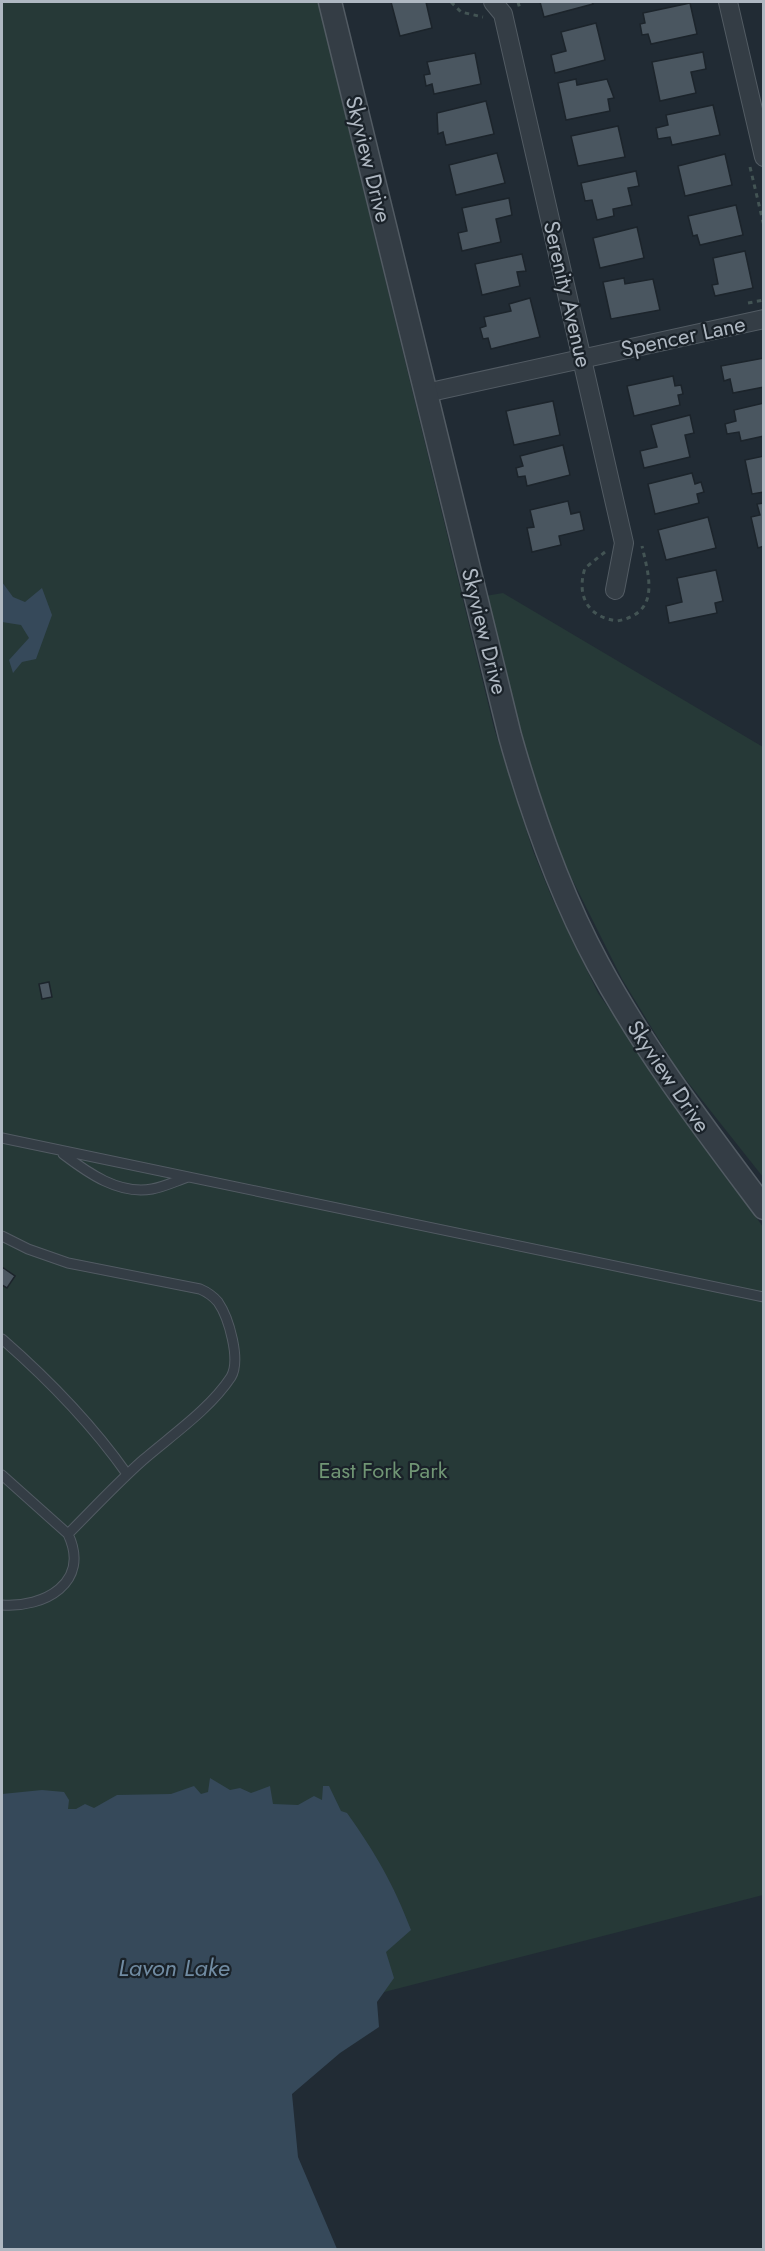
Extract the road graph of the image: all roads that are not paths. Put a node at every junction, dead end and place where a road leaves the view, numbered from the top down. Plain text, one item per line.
1 (330, 2) edge
2 (494, 2) edge
3 (728, 2) edge
4 (764, 157) edge
5 (764, 319) edge
6 (583, 358) junction
7 (426, 393) junction
8 (615, 590) dead end
9 (2, 1138) edge
10 (59, 1151) junction
11 (189, 1177) junction
12 (764, 1208) edge
13 (2, 1236) edge
14 (764, 1297) edge
15 (2, 1339) edge
16 (128, 1474) junction
17 (2, 1475) edge
18 (68, 1534) junction
19 (2, 1605) edge

1 - 7 street, Skyview Drive
2 - 6 street, Serenity Avenue
3 - 4 street
5 - 6 street, Spencer Lane
6 - 7 street, Spencer Lane
6 - 8 street, Serenity Avenue
7 - 12 street, Skyview Drive
9 - 10 lane
10 - 11 lane
10 - 11 lane
11 - 14 lane
13 - 16 lane
15 - 16 lane
16 - 18 lane
17 - 18 lane
18 - 19 lane

